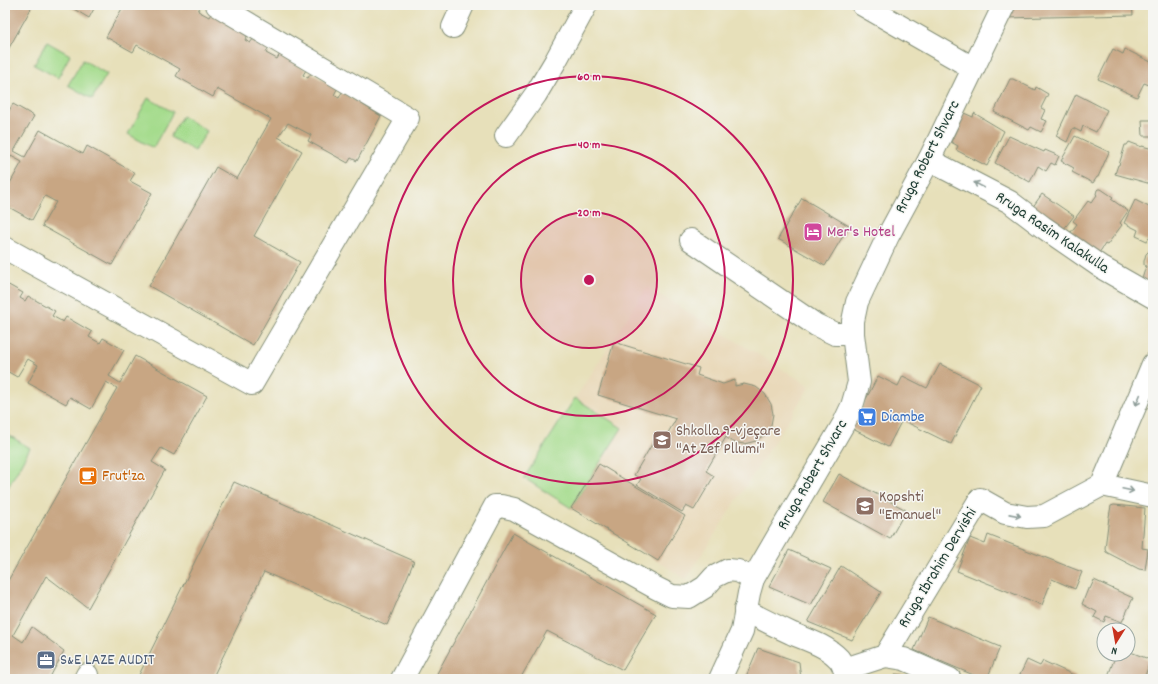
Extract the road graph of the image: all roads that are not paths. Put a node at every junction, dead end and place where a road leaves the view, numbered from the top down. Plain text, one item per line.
1 (217, 5) edge
2 (463, 5) edge
3 (586, 5) edge
4 (863, 5) edge
5 (1004, 5) edge
6 (453, 27) dead end
7 (973, 68) junction
8 (506, 136) dead end
9 (929, 160) junction
10 (691, 240) dead end
11 (5, 248) edge
12 (1153, 297) edge
13 (853, 334) junction
14 (1153, 364) edge
15 (1102, 485) junction
16 (1153, 496) edge
17 (753, 579) junction
18 (745, 610) junction
19 (885, 656) junction
20 (846, 674) edge
21 (402, 679) edge
22 (720, 679) edge
23 (950, 679) edge

1 - 11 street
2 - 6 street
3 - 8 street
4 - 7 street
5 - 7 street, Rruga Robert Shvarc
7 - 9 street, Rruga Robert Shvarc
12 -> 9 street, Rruga Rasim Kalakulla
9 - 13 street, Rruga Robert Shvarc
10 - 13 street
13 - 17 street, Rruga Robert Shvarc
14 -> 15 street
15 -> 16 street
19 -> 15 street, Rruga Ibrahim Dervishi
17 - 18 street, Rruga Robert Shvarc
17 - 21 street
18 - 20 street
18 - 22 street, Rruga Robert Shvarc
19 - 20 street
19 - 23 street

